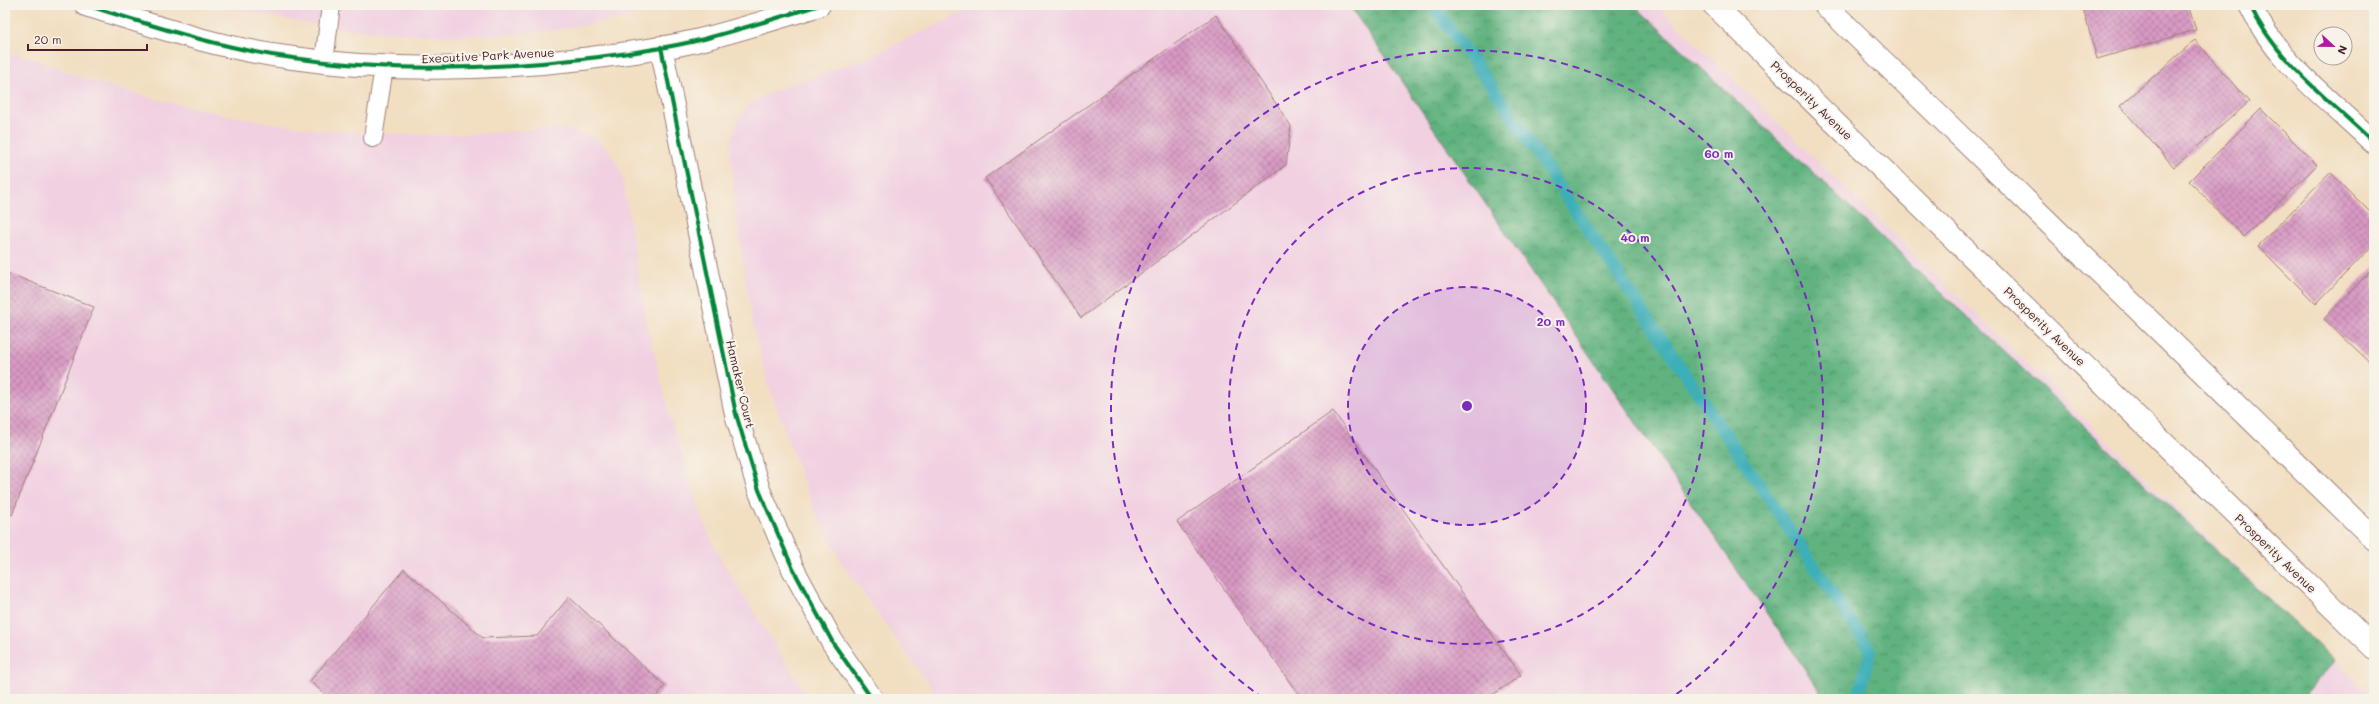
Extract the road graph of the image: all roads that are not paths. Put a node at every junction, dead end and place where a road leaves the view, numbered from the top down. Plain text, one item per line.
1 (86, 5) edge
2 (331, 5) edge
3 (819, 5) edge
4 (1714, 5) edge
5 (1825, 5) edge
6 (2250, 5) edge
7 (661, 47) junction
8 (324, 62) junction
9 (384, 67) junction
10 (373, 138) dead end
11 (2374, 143) edge
12 (2374, 539) edge
13 (2374, 648) edge
14 (872, 699) edge

1 - 8 main road, Executive Park Avenue
2 - 8 lane
3 - 7 main road, Executive Park Avenue
4 - 13 main road, Prosperity Avenue
5 - 12 main road
6 - 11 main road
7 - 9 main road, Executive Park Avenue
7 - 14 main road, Hamaker Court
8 - 9 main road, Executive Park Avenue
9 - 10 lane

